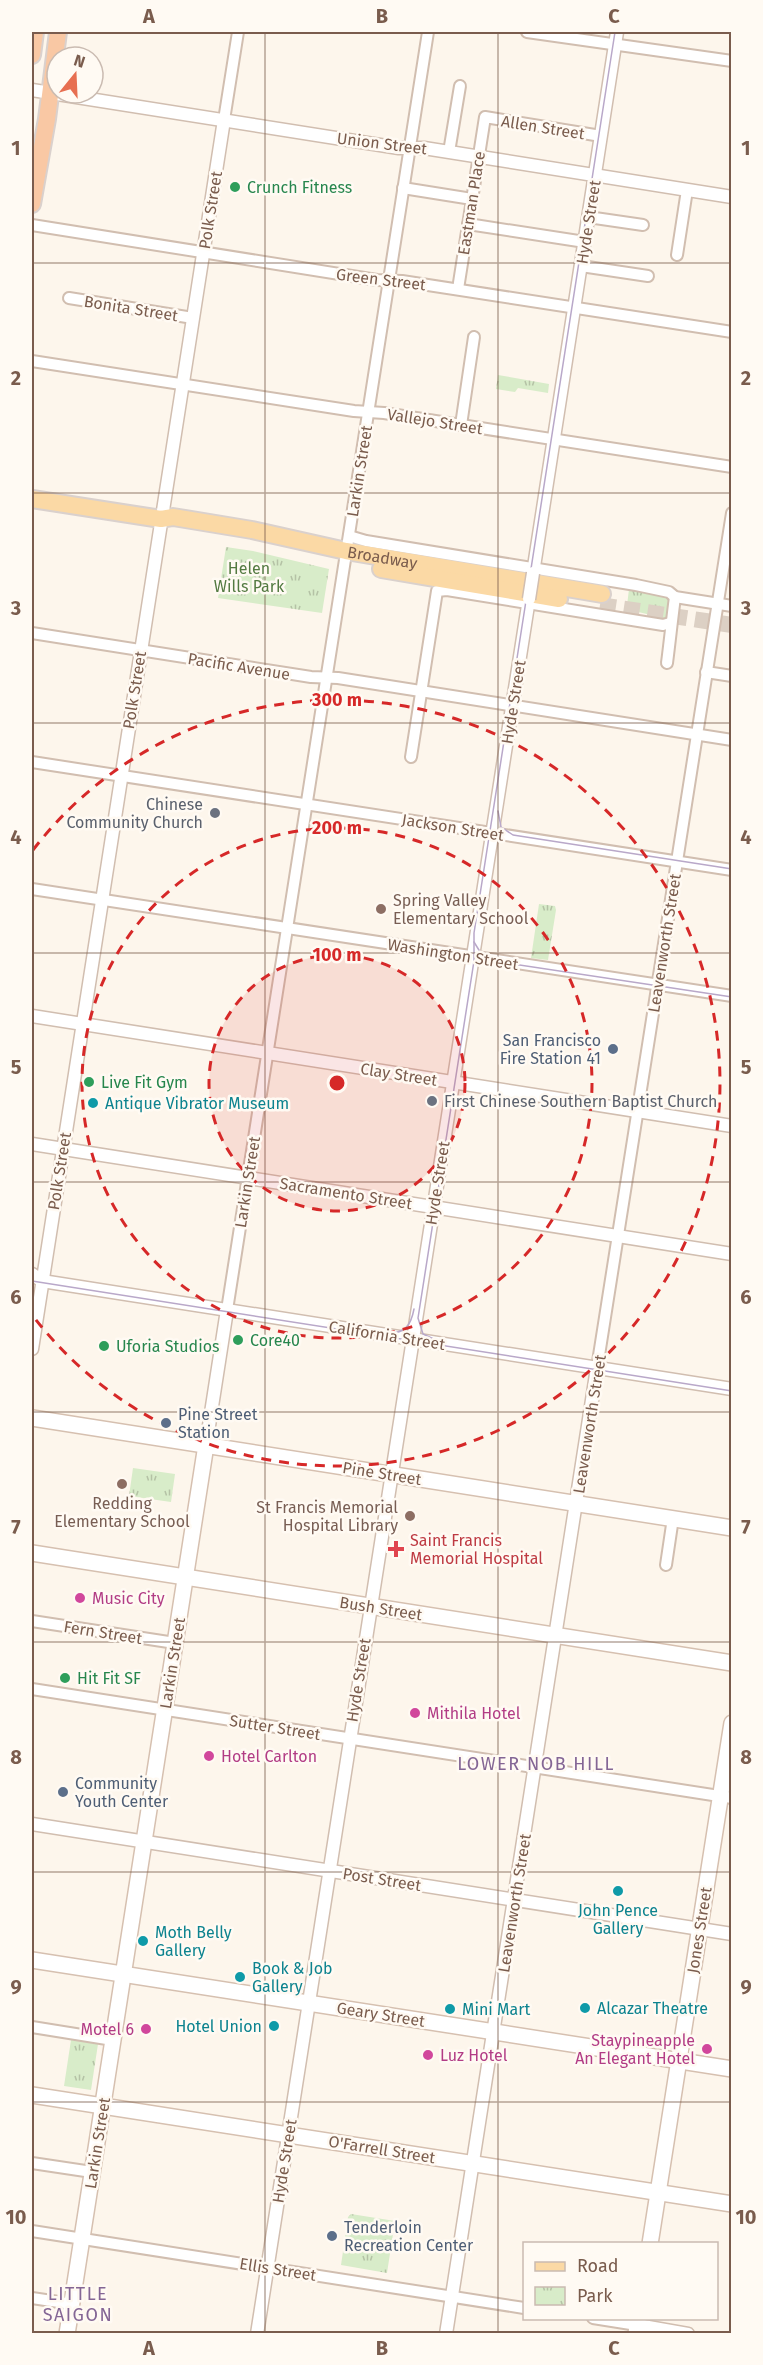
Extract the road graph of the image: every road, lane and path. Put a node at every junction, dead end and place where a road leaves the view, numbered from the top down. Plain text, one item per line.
1 (35, 32) edge
2 (238, 32) edge
3 (428, 32) edge
4 (527, 32) edge
5 (616, 37) edge
6 (32, 55) edge
7 (732, 61) edge
8 (460, 86) dead end
9 (105, 102) edge
10 (48, 105) edge
11 (485, 117) joint
12 (224, 120) junction
13 (601, 136) junction
14 (410, 148) junction
15 (449, 152) junction
16 (478, 157) junction
17 (595, 175) junction
18 (403, 188) junction
19 (687, 190) junction
20 (732, 197) edge
21 (472, 199) junction
22 (32, 204) edge
23 (588, 217) junction
24 (468, 224) junction
25 (32, 225) edge
26 (644, 225) dead end
27 (585, 242) junction
28 (203, 252) junction
29 (677, 255) dead end
30 (581, 266) junction
31 (648, 276) dead end
32 (389, 280) junction
33 (458, 289) junction
34 (69, 298) dead end
35 (574, 308) junction
36 (193, 318) junction
37 (732, 332) edge
38 (474, 338) dead end
39 (32, 361) edge
40 (182, 385) junction
41 (368, 412) junction
42 (461, 425) junction
43 (554, 440) junction
44 (732, 467) edge
45 (32, 499) edge
46 (732, 513) edge
47 (161, 519) junction
48 (730, 536) edge
49 (346, 550) junction
50 (533, 570) junction
51 (675, 597) junction
52 (601, 600) tunnel mouth
53 (529, 602) junction
54 (717, 603) junction
55 (732, 606) edge
56 (670, 623) junction
57 (32, 633) edge
58 (141, 650) junction
59 (667, 663) dead end
60 (706, 672) junction
61 (732, 676) edge
62 (326, 678) junction
63 (420, 691) junction
64 (512, 706) junction
65 (697, 735) junction
66 (732, 740) edge
67 (411, 758) dead end
68 (32, 762) edge
69 (121, 776) junction
70 (306, 804) junction
71 (492, 834) junction
72 (677, 862) junction
73 (732, 870) edge
74 (32, 889) edge
75 (102, 900) junction
76 (287, 928) junction
77 (472, 957) junction
78 (658, 985) junction
79 (732, 996) edge
80 (32, 1016) edge
81 (82, 1024) junction
82 (267, 1053) junction
83 (453, 1082) junction
84 (638, 1111) junction
85 (732, 1126) edge
86 (32, 1144) edge
87 (63, 1149) junction
88 (248, 1178) junction
89 (433, 1207) junction
90 (618, 1236) junction
91 (732, 1254) edge
92 (35, 1280) edge
93 (227, 1310) junction
94 (412, 1339) junction
95 (32, 1349) edge
96 (597, 1368) junction
97 (732, 1389) edge
98 (32, 1418) edge
99 (206, 1445) junction
100 (391, 1474) junction
101 (576, 1503) junction
102 (674, 1518) junction
103 (732, 1527) edge
104 (32, 1553) edge
105 (666, 1565) dead end
106 (186, 1578) junction
107 (370, 1606) junction
108 (32, 1621) edge
109 (556, 1635) junction
110 (175, 1644) junction
111 (732, 1663) edge
112 (32, 1689) edge
113 (165, 1709) junction
114 (732, 1723) edge
115 (350, 1738) junction
116 (535, 1767) junction
117 (726, 1797) edge
118 (32, 1824) edge
119 (144, 1842) junction
120 (329, 1871) junction
121 (514, 1900) junction
122 (699, 1929) junction
123 (732, 1934) edge
124 (32, 1960) edge
125 (123, 1974) junction
126 (308, 2003) junction
127 (32, 2027) edge
128 (494, 2032) junction
129 (113, 2040) junction
130 (679, 2061) junction
131 (732, 2069) edge
132 (32, 2095) edge
133 (103, 2106) junction
134 (288, 2135) junction
135 (32, 2163) edge
136 (473, 2164) junction
137 (92, 2172) junction
138 (658, 2193) junction
139 (732, 2204) edge
140 (32, 2231) edge
141 (82, 2238) junction
142 (650, 2242) edge
143 (267, 2267) junction
144 (452, 2296) junction
145 (32, 2298) edge
146 (72, 2304) junction
147 (523, 2308) edge
148 (599, 2320) edge
149 (637, 2326) edge
150 (67, 2334) edge
151 (257, 2334) edge
152 (446, 2334) edge
153 (688, 2334) edge

1 - 6 highway
2 - 12 street, Polk Street
3 - 14 street, Larkin Street
4 - 5 street
5 - 7 street
5 - 13 street, Hyde Street
8 - 15 street
9 - 12 street, Union Street
10 - 22 highway
11 - 13 street, Allen Street
11 - 16 street, Eastman Place
12 - 14 street, Union Street
12 - 28 street, Polk Street
13 - 17 street, Hyde Street
14 - 15 street, Union Street
14 - 18 street, Larkin Street
15 - 16 street, Union Street
16 - 17 street, Union Street
16 - 21 street, Eastman Place
17 - 19 street, Union Street
17 - 23 street, Hyde Street
18 - 21 street
18 - 32 street, Larkin Street
19 - 20 street, Union Street
19 - 29 street
21 - 24 street, Eastman Place
23 - 26 street
23 - 27 street, Hyde Street
24 - 27 street
24 - 33 street, Eastman Place
25 - 28 street, Green Street
27 - 30 street, Hyde Street
28 - 32 street, Green Street
28 - 36 street, Polk Street
30 - 31 street
30 - 35 street, Hyde Street
32 - 33 street, Green Street
32 - 41 street, Larkin Street
33 - 35 street, Green Street
34 - 36 street, Bonita Street
35 - 37 street, Green Street
35 - 43 street, Hyde Street
36 - 40 street, Polk Street
38 - 42 street
39 - 40 street, Vallejo Street
40 - 41 street, Vallejo Street
40 - 47 street, Polk Street
41 - 42 street, Vallejo Street
41 - 49 street, Larkin Street
42 - 43 street, Vallejo Street
43 - 44 street, Vallejo Street
43 - 50 street, Hyde Street
45 - 47 main road, Broadway
46 - 48 street, Leavenworth Street
47 - 49 main road, Broadway
47 - 58 street, Polk Street
48 - 54 street, Leavenworth Street
49 - 50 street, Broadway
49 - 52 main road, Broadway
49 - 62 street, Larkin Street
50 - 51 street, Broadway
50 - 53 street, Hyde Street, bridge
51 - 54 street, Broadway
51 - 56 street
53 - 56 street
53 - 63 street
53 - 64 street, Hyde Street
54 - 55 street, Broadway
54 - 60 street, Leavenworth Street
56 - 59 street
57 - 58 street, Pacific Avenue
58 - 62 street, Pacific Avenue
58 - 69 street, Polk Street
60 - 61 street
60 - 65 street, Leavenworth Street
62 - 63 street, Pacific Avenue
62 - 70 street, Larkin Street
63 - 64 street, Pacific Avenue
63 - 67 street
64 - 65 street, Pacific Avenue
64 - 71 street, Hyde Street
65 - 66 street, Pacific Avenue
65 - 72 street, Leavenworth Street
68 - 69 street, Jackson Street
69 - 70 street, Jackson Street
69 - 75 street, Polk Street
70 - 71 street, Jackson Street
70 - 76 street, Larkin Street
71 - 72 street, Jackson Street
71 - 77 street, Hyde Street
72 - 73 street, Jackson Street
72 - 78 street, Leavenworth Street
74 - 75 street, Washington Street
75 - 76 street, Washington Street
75 - 81 street, Polk Street
76 - 77 street, Washington Street
76 - 82 street, Larkin Street
77 - 78 street, Washington Street
77 - 83 street, Hyde Street
78 - 79 street, Washington Street
78 - 84 street, Leavenworth Street
80 - 81 street, Clay Street
81 - 82 street, Clay Street
81 - 87 street, Polk Street
82 - 83 street, Clay Street
82 - 88 street, Larkin Street
83 - 84 street, Clay Street
83 - 89 street, Hyde Street
84 - 85 street, Clay Street
84 - 90 street, Leavenworth Street
86 - 87 street, Sacramento Street
87 - 88 street, Sacramento Street
87 - 92 street, Polk Street
88 - 89 street, Sacramento Street
88 - 93 street, Larkin Street
89 - 90 street, Sacramento Street
89 - 94 street, Hyde Street
90 - 91 street, Sacramento Street
90 - 96 street, Leavenworth Street
92 - 93 street, California Street
92 - 95 street, Polk Street
93 - 94 street, California Street
93 - 99 street, Larkin Street
94 - 96 street, California Street
94 - 100 street, Hyde Street
96 - 97 street, California Street
96 - 101 street, Leavenworth Street
98 - 99 main road, Pine Street
99 - 100 main road, Pine Street
99 - 106 main road, Larkin Street
100 - 101 main road, Pine Street
100 - 107 street, Hyde Street
101 - 102 main road, Pine Street
101 - 109 street, Leavenworth Street
102 - 103 main road, Pine Street
102 - 105 street
104 - 106 main road, Bush Street
106 - 107 main road, Bush Street
106 - 110 main road, Larkin Street
107 - 109 main road, Bush Street
107 - 115 street, Hyde Street
108 - 110 street, Fern Street
109 - 111 main road, Bush Street
109 - 116 street, Leavenworth Street
110 - 113 main road, Larkin Street
112 - 113 street, Sutter Street
113 - 115 street, Sutter Street
113 - 119 main road, Larkin Street
114 - 117 main road, Jones Street
115 - 116 street, Sutter Street
115 - 120 street, Hyde Street
116 - 117 street, Sutter Street
116 - 121 street, Leavenworth Street
117 - 122 main road, Jones Street
118 - 119 street, Post Street
119 - 120 street, Post Street
119 - 125 main road, Larkin Street
120 - 121 street, Post Street
120 - 126 street, Hyde Street
121 - 122 street, Post Street
121 - 128 street, Leavenworth Street
122 - 123 street, Post Street
122 - 130 main road, Jones Street
124 - 125 main road, Geary Street
125 - 126 main road, Geary Street
125 - 129 main road, Larkin Street
126 - 128 main road, Geary Street
126 - 134 street, Hyde Street
127 - 129 street
128 - 130 main road, Geary Street
128 - 136 street, Leavenworth Street
129 - 133 main road, Larkin Street
130 - 131 main road, Geary Street
130 - 138 main road, Jones Street
132 - 133 main road, O'Farrell Street
133 - 134 main road, O'Farrell Street
133 - 137 main road, Larkin Street
134 - 136 main road, O'Farrell Street
134 - 143 street, Hyde Street
135 - 137 street
136 - 138 main road, O'Farrell Street
136 - 144 street, Leavenworth Street
137 - 141 main road, Larkin Street
138 - 139 main road, O'Farrell Street
138 - 142 main road, Jones Street
140 - 141 street, Ellis Street
141 - 143 street, Ellis Street
141 - 146 main road, Larkin Street
143 - 144 street, Ellis Street
143 - 151 street, Hyde Street
144 - 147 street, Ellis Street
144 - 152 street, Leavenworth Street
145 - 146 street
146 - 150 main road, Larkin Street
148 - 149 street
149 - 153 street

